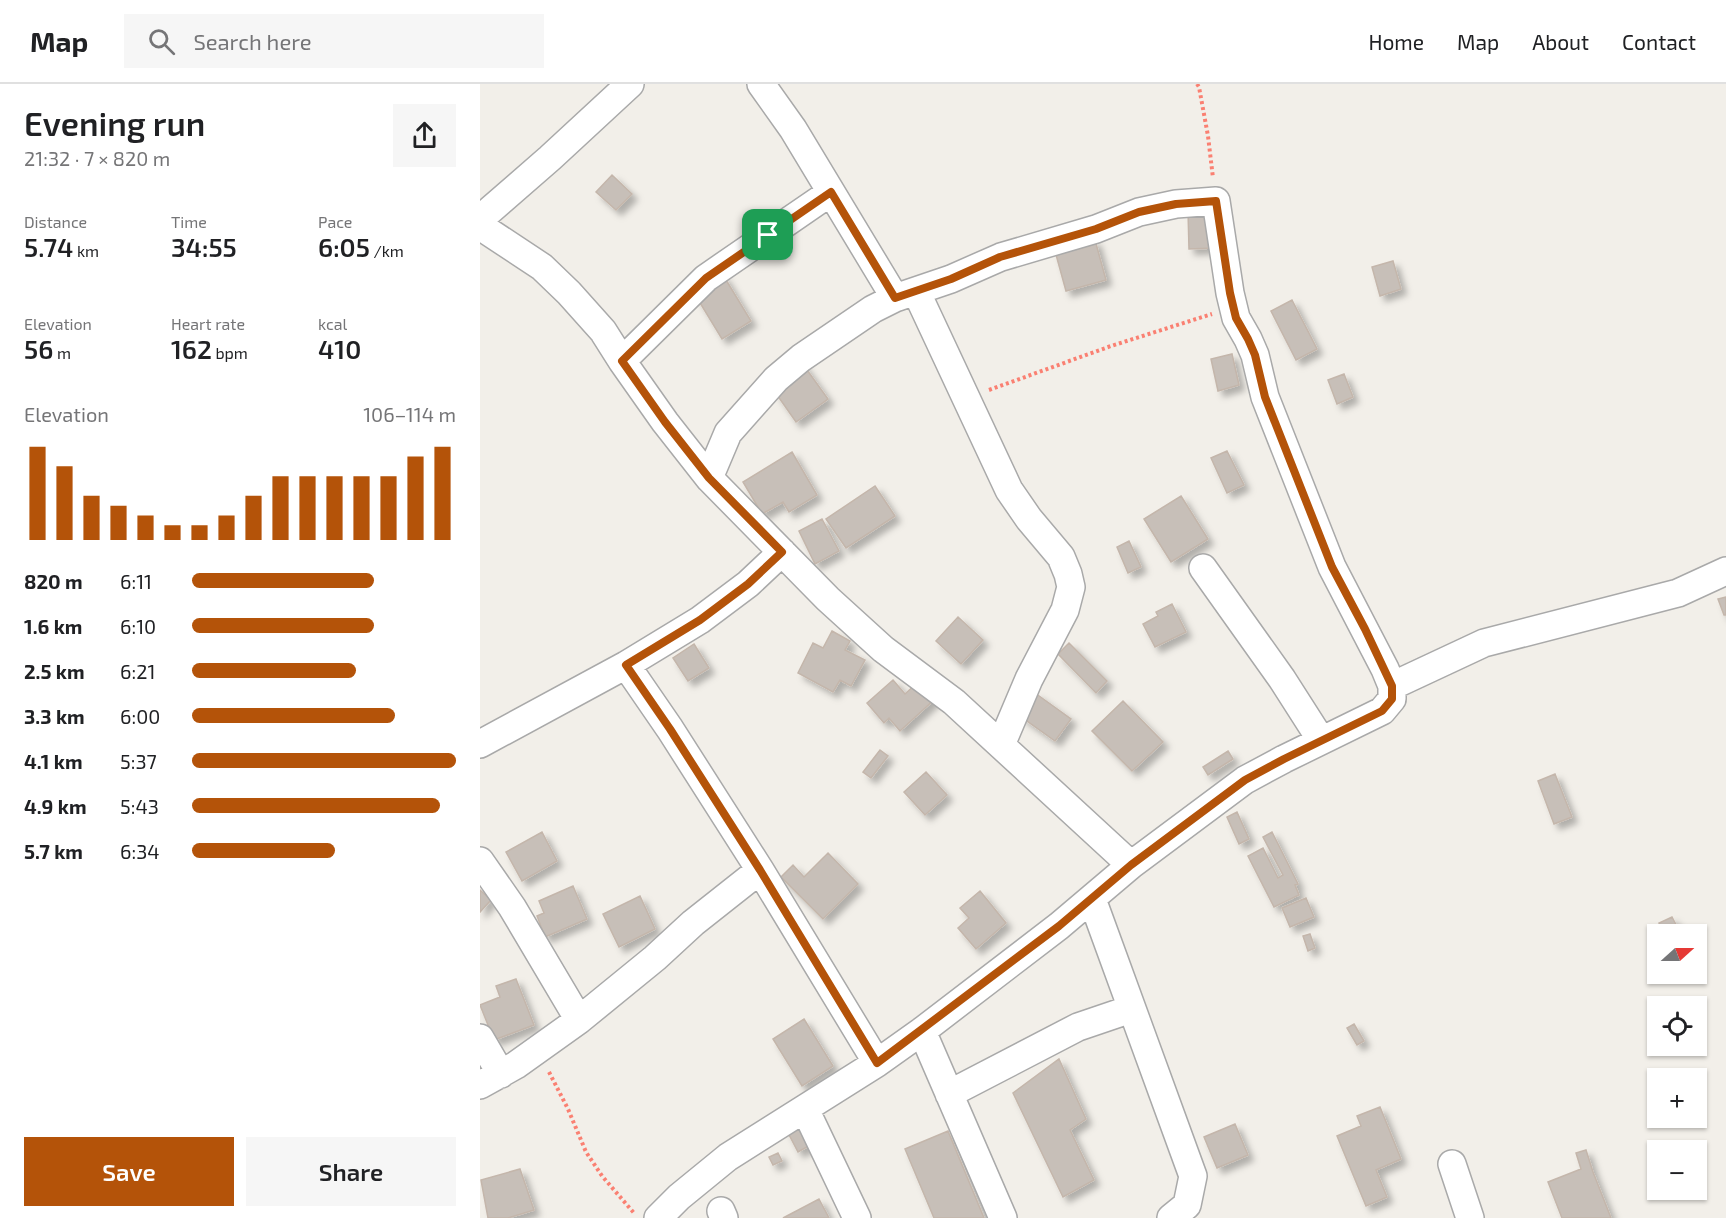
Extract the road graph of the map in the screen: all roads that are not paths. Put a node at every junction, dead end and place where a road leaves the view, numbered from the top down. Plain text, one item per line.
1 (630, 84) edge
2 (761, 84) edge
3 (831, 192) junction
4 (480, 219) edge
5 (480, 226) edge
6 (906, 295) junction
7 (622, 361) junction
8 (709, 478) junction
9 (782, 552) junction
10 (1203, 568) dead end
11 (1726, 571) edge
12 (626, 665) junction
13 (1392, 686) junction
14 (1321, 740) junction
15 (480, 744) edge
16 (1001, 745) junction
17 (480, 861) edge
18 (1131, 865) junction
19 (760, 870) junction
20 (1092, 899) junction
21 (1131, 1009) junction
22 (579, 1020) junction
23 (922, 1031) junction
24 (480, 1038) edge
25 (877, 1063) junction
26 (491, 1079) edge
27 (949, 1094) junction
28 (805, 1109) junction
29 (1452, 1164) dead end
30 (658, 1218) edge
31 (857, 1218) edge
32 (1003, 1218) edge
33 (1172, 1218) edge
34 (1470, 1218) edge

1 - 4 street
2 - 3 street
3 - 6 street
3 - 7 street
5 - 7 street
6 - 8 street
6 - 13 street
6 - 16 street
7 - 8 street
8 - 9 street
9 - 12 street
9 - 16 street
10 - 14 street
11 - 13 street
12 - 15 street
12 - 19 street
13 - 14 street
14 - 18 street
16 - 18 street
17 - 22 street
18 - 20 street
19 - 22 street
19 - 25 street
20 - 21 street
20 - 23 street
21 - 27 street
21 - 33 street
22 - 26 street
23 - 25 street
23 - 27 street
24 - 26 street
25 - 28 street
27 - 32 street
28 - 30 street
28 - 31 street
29 - 34 street

